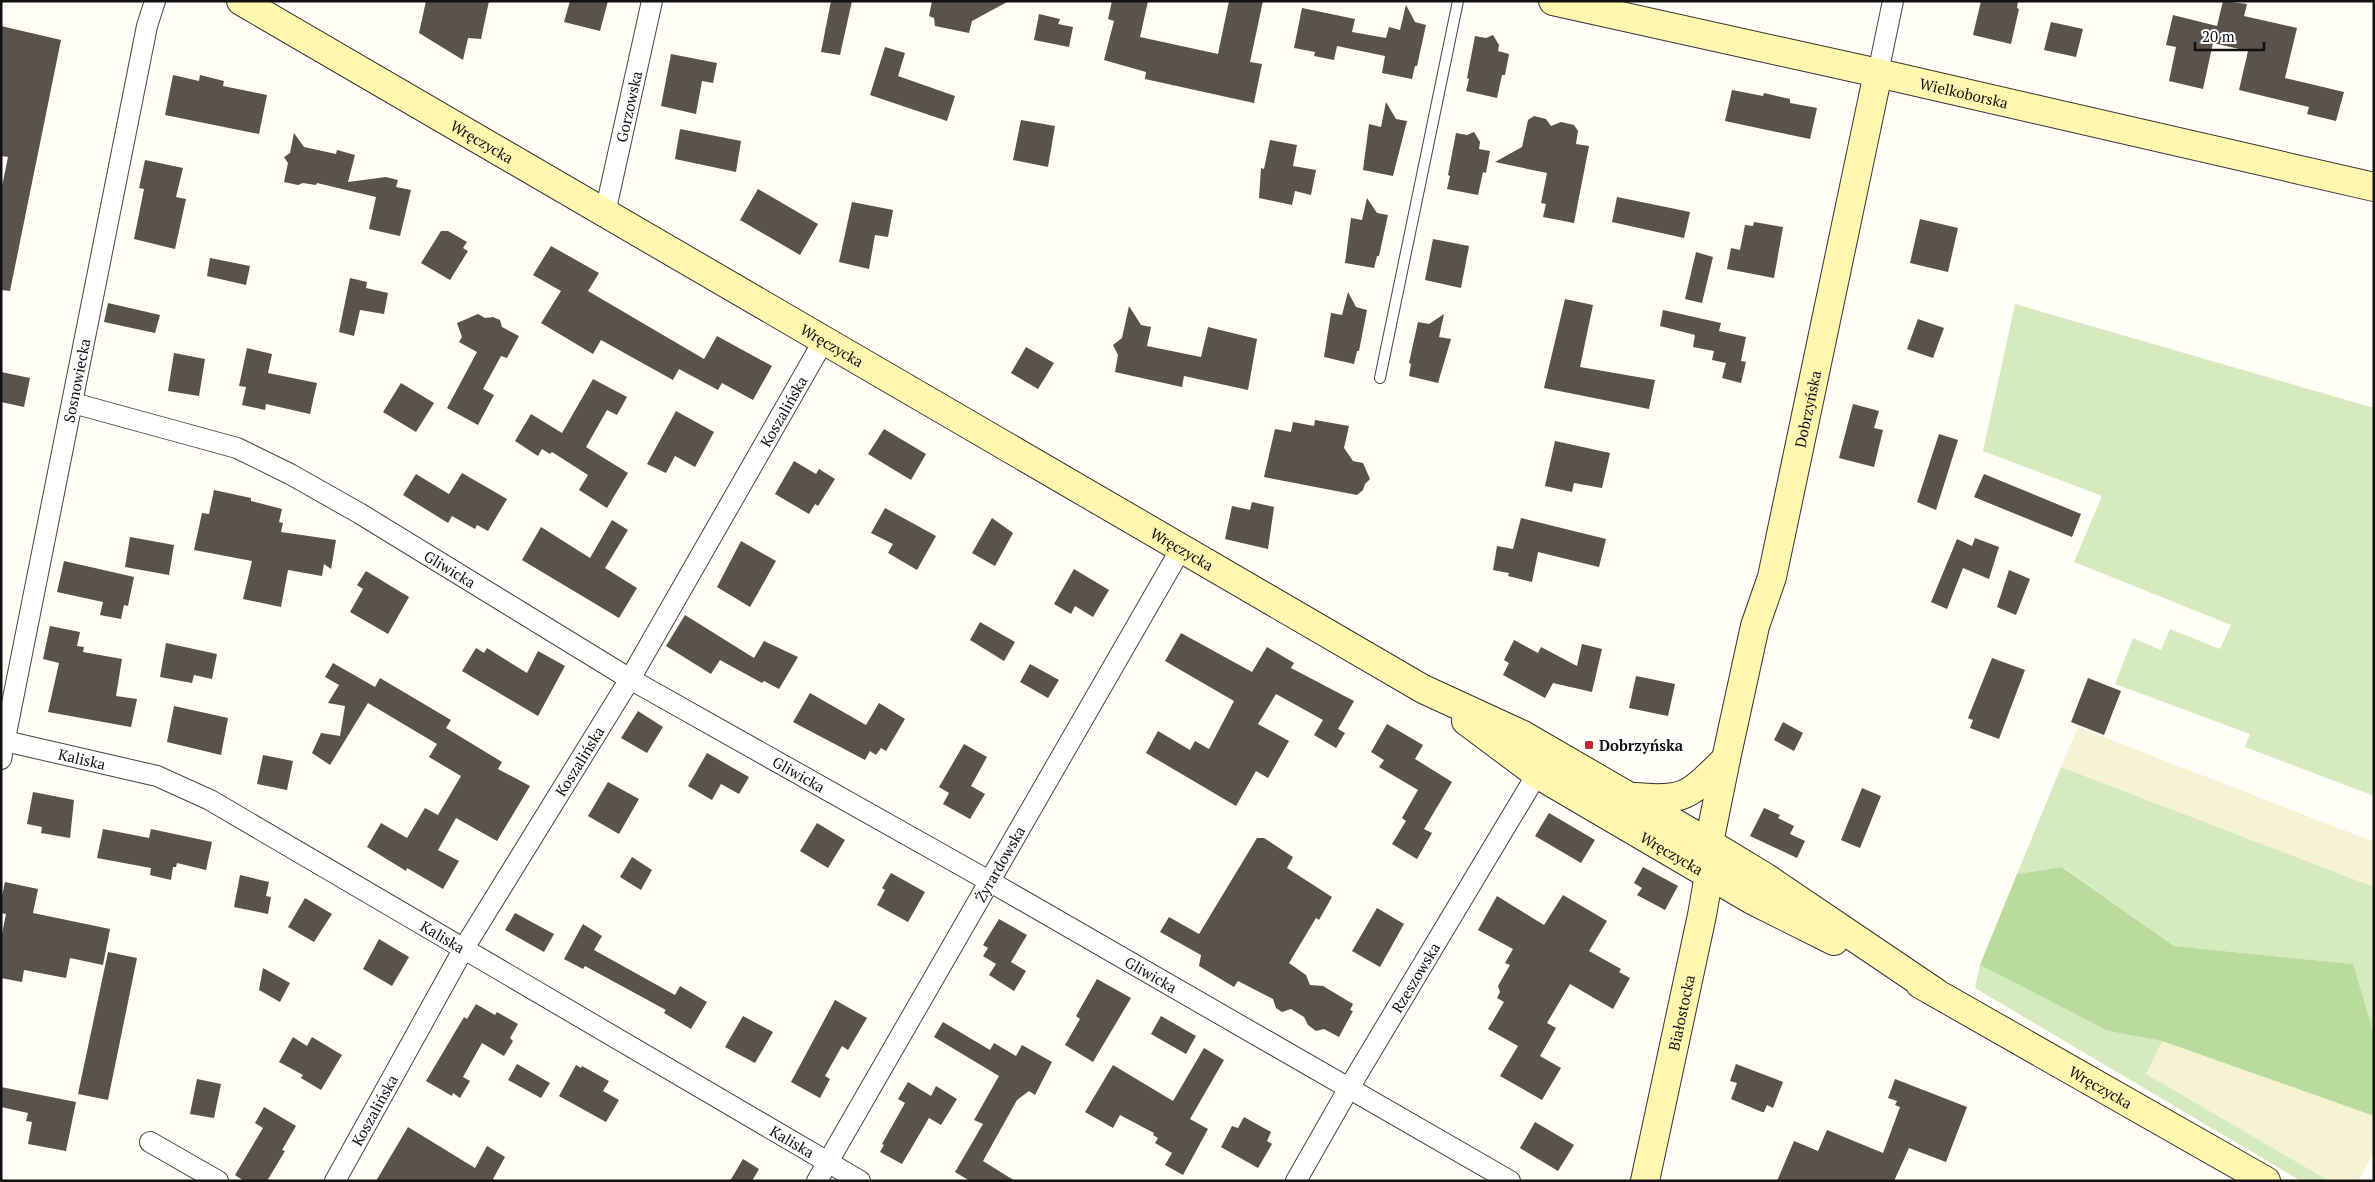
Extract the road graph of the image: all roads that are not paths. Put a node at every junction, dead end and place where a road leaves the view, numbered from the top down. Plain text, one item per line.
1 (155, 1) edge
2 (241, 1) edge
3 (652, 1) edge
4 (1458, 1) edge
5 (1553, 1) edge
6 (1893, 1) edge
7 (1878, 72) junction
8 (2374, 187) edge
9 (606, 213) junction
10 (824, 340) junction
11 (1380, 378) dead end
12 (73, 403) junction
13 (1182, 548) junction
14 (630, 679) junction
15 (1423, 689) junction
16 (3, 750) edge
17 (1726, 759) junction
18 (1537, 774) junction
19 (1628, 796) junction
20 (1710, 843) junction
21 (1674, 853) junction
22 (1709, 875) junction
23 (989, 881) junction
24 (464, 948) junction
25 (1935, 992) junction
26 (1349, 1088) junction
27 (150, 1142) dead end
28 (828, 1162) junction
29 (218, 1181) edge
30 (335, 1181) edge
31 (817, 1181) edge
32 (860, 1181) edge
33 (1296, 1181) edge
34 (1510, 1181) edge
35 (1645, 1181) edge
36 (2266, 1181) edge

1 - 12 street, Sosnowiecka
2 - 9 main road, Wręczycka
3 - 9 street, Gorzowska
4 - 11 lane
5 - 7 main road, Wielkoborska
6 - 7 street, Dobrzyńska
7 - 8 main road, Wielkoborska
7 - 17 main road, Dobrzyńska
9 - 10 main road, Wręczycka
10 - 13 main road, Wręczycka
10 - 14 street, Koszalińska
12 - 14 street, Gliwicka
12 - 16 street, Sosnowiecka
13 - 15 main road, Wręczycka
13 - 23 street, Żyrardowska
14 - 23 street, Gliwicka
14 - 24 street, Koszalińska
15 - 18 main road, Wręczycka
15 - 19 main road, Wręczycka
16 - 24 street, Kaliska
17 - 19 main road
17 - 20 main road, Dobrzyńska
18 - 21 main road, Wręczycka
18 - 26 street, Rzeszowska
19 - 20 main road, Wręczycka
20 - 21 main road
20 - 22 main road, Białostocka
20 - 25 main road, Wręczycka
21 - 22 main road, Wręczycka
22 - 25 main road, Wręczycka
22 - 35 main road, Białostocka
23 - 26 street, Gliwicka
23 - 28 street, Żyrardowska
24 - 28 street, Kaliska
24 - 30 street, Koszalińska
25 - 36 main road, Wręczycka
26 - 33 street, Rzeszowska
26 - 34 street, Gliwicka
27 - 29 street
28 - 31 street, Żyrardowska
28 - 32 street, Kaliska

